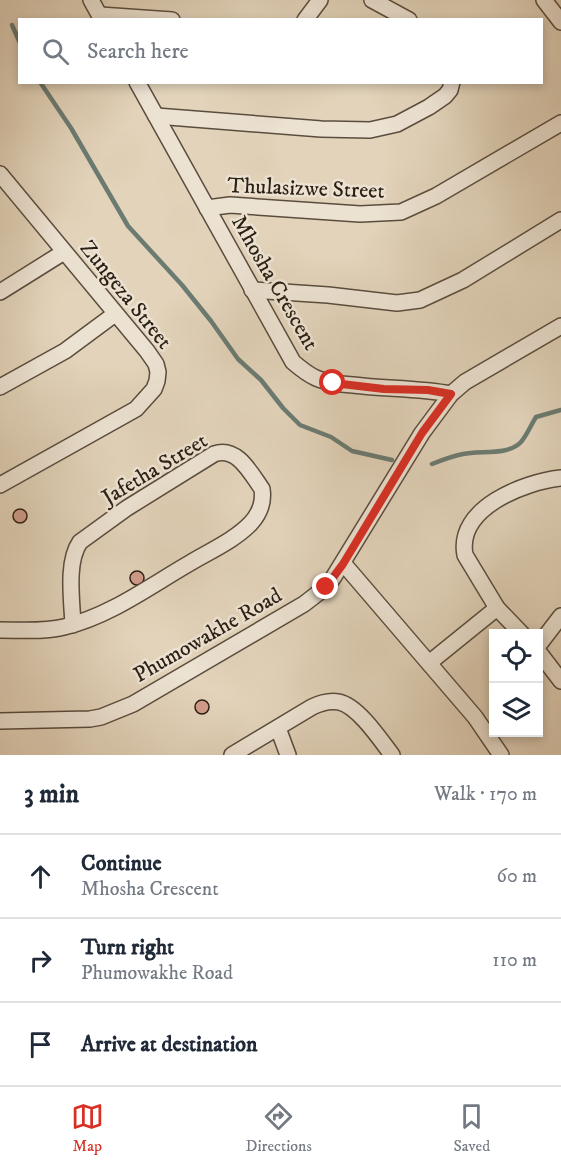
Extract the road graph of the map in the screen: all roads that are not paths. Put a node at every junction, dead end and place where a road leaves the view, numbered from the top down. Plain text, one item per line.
1 (91, 0) edge
2 (320, 0) edge
3 (372, 0) edge
4 (544, 0) edge
5 (101, 17) edge
6 (125, 18) edge
7 (307, 18) edge
8 (405, 18) edge
9 (561, 22) edge
10 (138, 84) edge
11 (452, 84) edge
12 (156, 116) junction
13 (561, 123) edge
14 (0, 174) edge
15 (207, 208) junction
16 (561, 220) edge
17 (64, 252) junction
18 (252, 290) junction
19 (0, 292) edge
20 (115, 314) junction
21 (561, 326) edge
22 (0, 387) edge
23 (451, 394) junction
24 (561, 478) edge
25 (0, 485) edge
26 (343, 564) junction
27 (497, 608) junction
28 (561, 615) edge
29 (73, 625) junction
30 (518, 629) edge
31 (0, 630) edge
32 (543, 639) edge
33 (543, 658) edge
34 (429, 663) junction
35 (561, 681) edge
36 (0, 721) edge
37 (278, 728) junction
38 (232, 755) edge
39 (288, 755) edge
40 (392, 755) edge
41 (501, 755) edge

1 - 5 street
2 - 7 street
3 - 8 street
4 - 9 street
5 - 6 street
10 - 12 street, Mhosha Crescent
11 - 12 street
12 - 15 street, Mhosha Crescent
13 - 15 street, Thulasizwe Street
14 - 17 street, Zungeza Street
15 - 18 street, Mhosha Crescent
16 - 18 street
17 - 19 street
17 - 20 street, Zungeza Street
18 - 23 street, Mhosha Crescent
20 - 22 street
20 - 25 street, Zungeza Street
21 - 23 street, Phumowakhe Road
23 - 26 street, Phumowakhe Road
24 - 27 street
26 - 34 street
26 - 36 street, Phumowakhe Road
27 - 30 street
27 - 34 street
28 - 32 street
29 - 29 street, Jafetha Street
29 - 31 street, Jafetha Street
33 - 35 street
34 - 41 street
37 - 38 street
37 - 39 street
37 - 40 street

